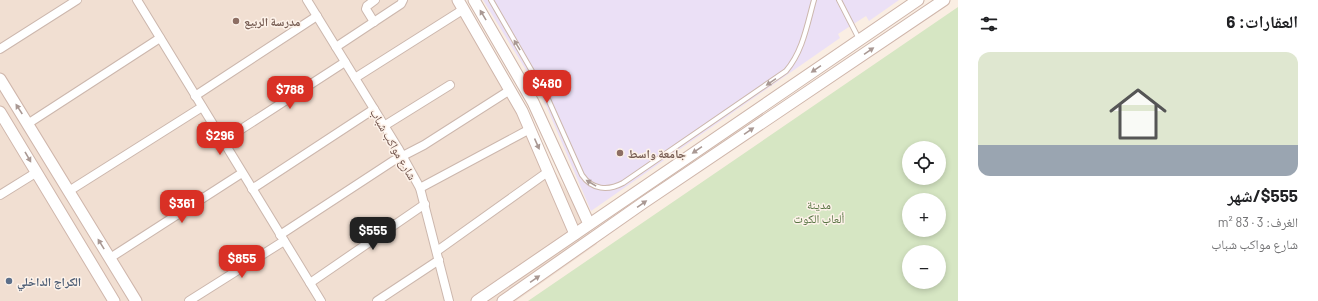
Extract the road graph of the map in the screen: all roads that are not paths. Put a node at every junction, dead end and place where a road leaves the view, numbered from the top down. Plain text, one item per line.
1 (77, 0) edge
2 (137, 0) edge
3 (307, 0) edge
4 (375, 0) edge
5 (403, 0) edge
6 (474, 0) edge
7 (491, 0) edge
8 (814, 0) edge
9 (839, 0) edge
10 (918, 0) edge
11 (944, 0) edge
12 (461, 5) edge
13 (317, 16) junction
14 (374, 22) junction
15 (885, 22) junction
16 (894, 34) junction
17 (160, 38) junction
18 (859, 40) junction
19 (336, 47) junction
20 (0, 49) edge
21 (837, 54) junction
22 (345, 62) junction
23 (846, 67) junction
24 (355, 78) junction
25 (0, 79) edge
26 (450, 85) dead end
27 (510, 90) junction
28 (195, 96) junction
29 (202, 107) junction
30 (374, 109) junction
31 (0, 112) edge
32 (29, 123) junction
33 (384, 126) junction
34 (530, 129) junction
35 (223, 141) junction
36 (403, 157) junction
37 (549, 171) junction
38 (37, 172) junction
39 (242, 173) junction
40 (420, 188) junction
41 (252, 189) junction
42 (69, 191) junction
43 (0, 195) edge
44 (425, 204) junction
45 (589, 224) junction
46 (575, 234) junction
47 (282, 238) junction
48 (437, 251) junction
49 (110, 258) junction
50 (439, 260) junction
51 (310, 283) junction
52 (114, 301) edge
53 (136, 301) edge
54 (189, 301) edge
55 (321, 301) edge
56 (377, 301) edge
57 (449, 301) edge
58 (477, 301) edge
59 (503, 301) edge

1 - 20 street
2 - 17 street
3 - 13 street, شارع مواكب شباب
4 - 14 street
5 - 14 street
45 -> 6 street
8 -> 7 lane
9 - 18 lane
10 - 15 street
11 - 16 street
12 - 24 street
12 - 27 street
13 - 19 street, شارع مواكب شباب
13 - 28 street
14 - 19 street
15 - 16 street
15 - 18 street
23 -> 16 street
17 - 28 street
17 - 32 street
18 - 21 street
19 - 22 street, شارع مواكب شباب
21 - 23 street
21 -> 45 street
22 - 24 street, شارع مواكب شباب
22 - 35 street
59 -> 23 street
24 - 30 street, شارع مواكب شباب
32 -> 25 street
26 - 33 street
27 - 34 street
27 - 36 street
28 - 29 street
29 - 35 street
29 - 42 street
30 - 33 street, شارع مواكب شباب
30 - 41 street
31 -> 38 street
32 - 42 street
33 - 36 street, شارع مواكب شباب
34 -> 37 street
34 - 40 street
35 - 39 street
36 - 40 street, شارع مواكب شباب
36 - 47 street
37 - 46 street
37 - 48 street
38 - 43 street
38 - 52 street
39 - 41 street
39 - 49 street
40 - 44 street, شارع مواكب شباب
41 - 47 street
49 -> 42 street
44 - 48 street, شارع مواكب شباب
44 - 51 street
45 - 46 street
46 - 58 street
47 - 51 street
47 - 54 street
48 - 50 street, شارع مواكب شباب
49 - 53 street
50 - 56 street
50 - 57 street, شارع مواكب شباب
51 - 55 street

